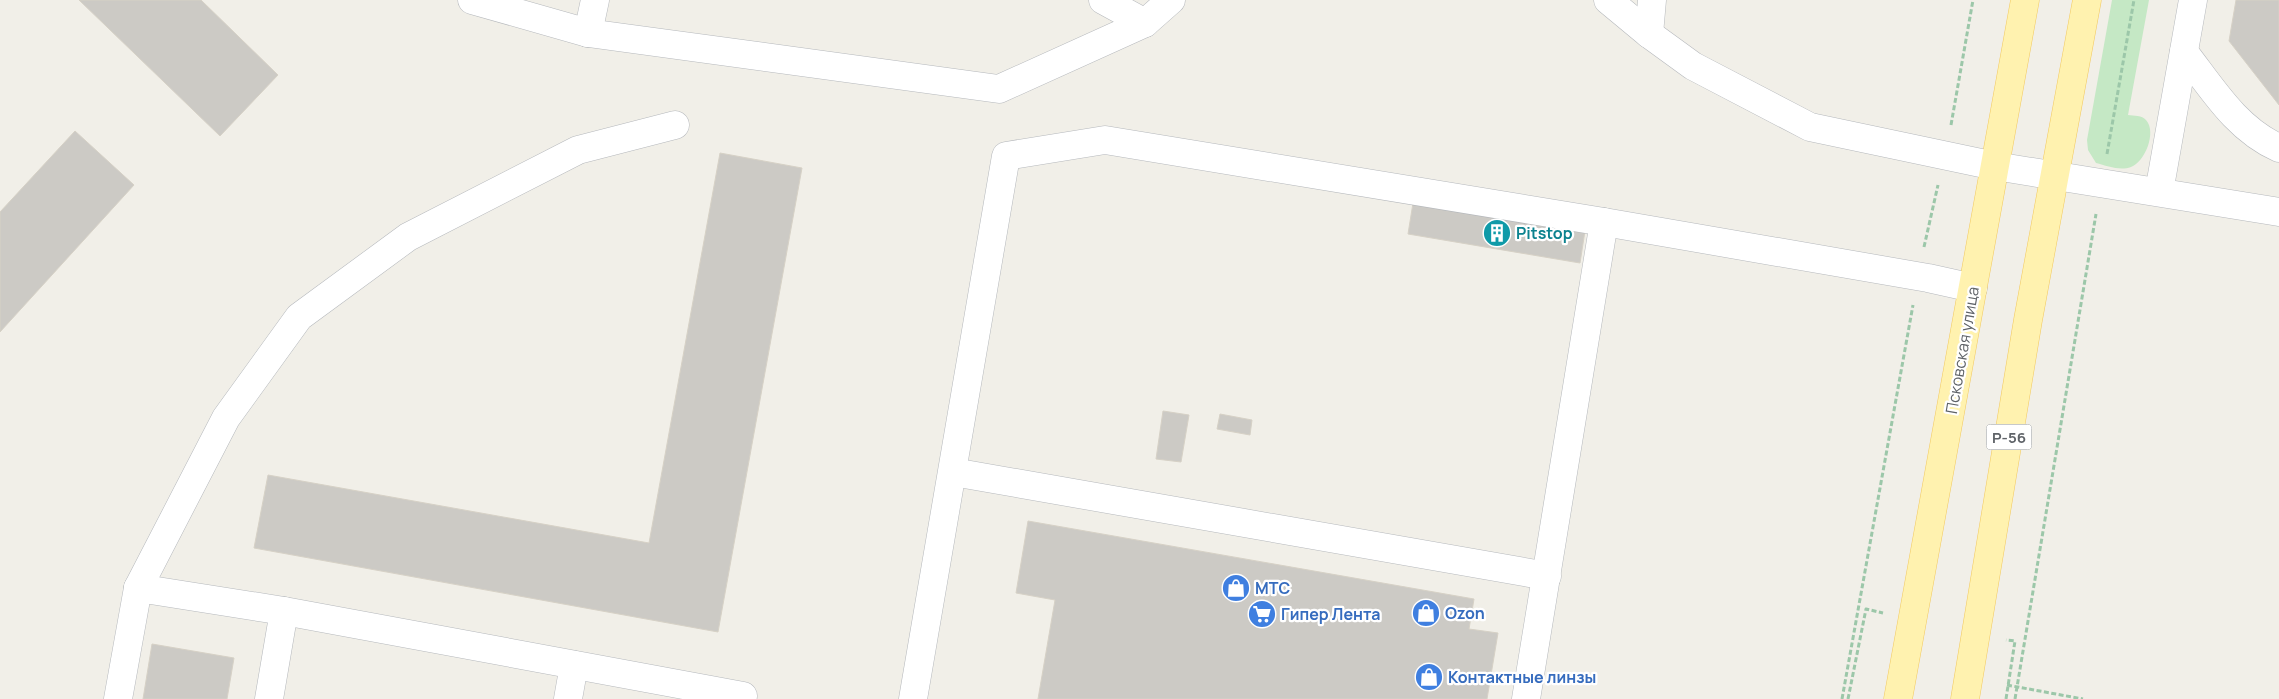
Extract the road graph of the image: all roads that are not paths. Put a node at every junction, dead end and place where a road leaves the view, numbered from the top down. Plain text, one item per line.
1 (472, 0) edge
2 (595, 0) edge
3 (1103, 0) edge
4 (1170, 0) edge
5 (1608, 0) edge
6 (1652, 0) edge
7 (2025, 0) edge
8 (2087, 0) edge
9 (2193, 0) edge
10 (1145, 23) junction
11 (588, 33) junction
12 (1649, 34) junction
13 (2184, 52) junction
14 (675, 125) dead end
15 (2279, 148) edge
16 (1995, 166) junction
17 (2055, 176) junction
18 (2159, 192) junction
19 (2279, 212) edge
20 (1604, 222) junction
21 (1973, 288) junction
22 (953, 472) junction
23 (1547, 576) junction
24 (138, 588) junction
25 (284, 611) junction
26 (574, 665) junction
27 (118, 699) edge
28 (269, 699) edge
29 (568, 699) edge
30 (742, 699) edge
31 (913, 699) edge
32 (1526, 699) edge
33 (1898, 699) edge
34 (1965, 699) edge

1 - 11 street
2 - 11 street
3 - 10 street
4 - 10 street
5 - 12 street
6 - 12 street
7 - 16 main road, Псковская улица
8 - 17 main road, Р-56
9 - 13 street
10 - 11 street
12 - 16 street
13 - 15 street
13 - 18 street
14 - 24 street
16 - 17 street
16 - 21 main road, Псковская улица
17 - 18 street
17 - 34 main road, Р-56
18 - 19 street
20 - 21 street
20 - 22 street
20 - 23 street
21 - 33 main road, Псковская улица
22 - 23 street
22 - 31 street
23 - 32 street
24 - 25 street
24 - 27 street
25 - 26 street
25 - 28 street
26 - 29 street
26 - 30 street

